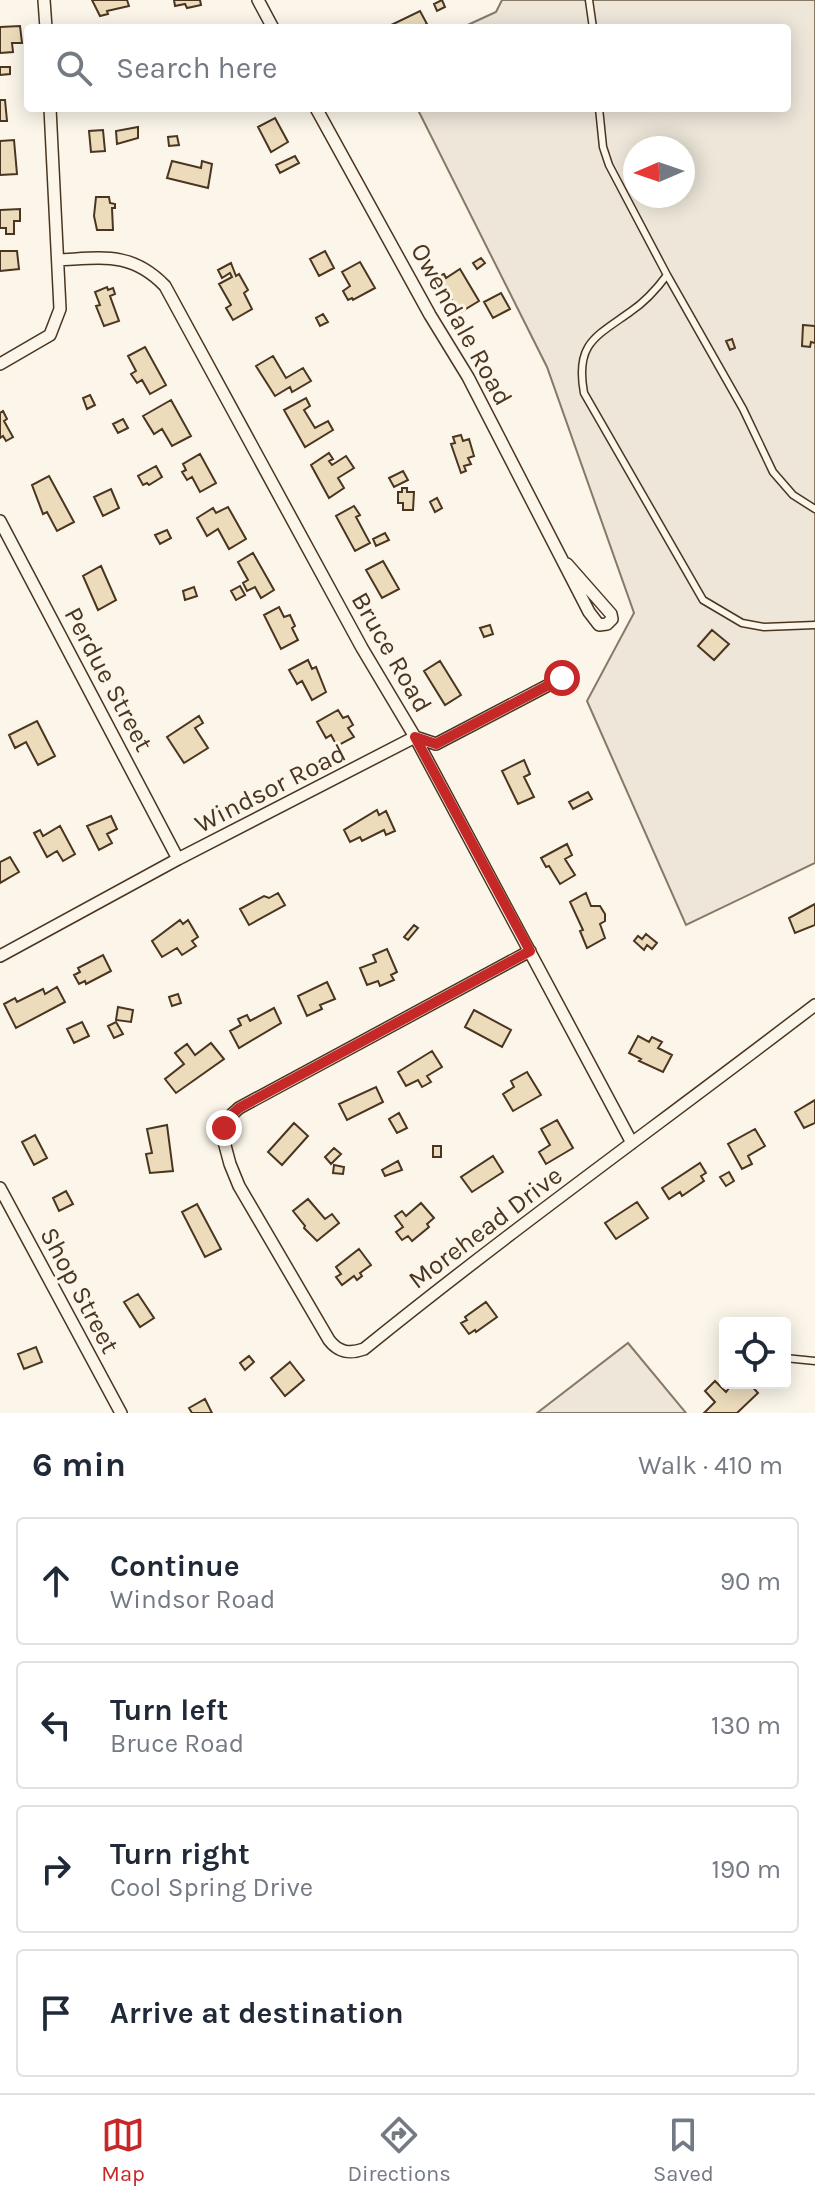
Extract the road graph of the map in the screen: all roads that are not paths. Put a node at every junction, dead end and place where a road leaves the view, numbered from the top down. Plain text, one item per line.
1 (44, 0) edge
2 (258, 0) edge
3 (589, 0) edge
4 (46, 24) edge
5 (271, 24) edge
6 (592, 24) edge
7 (50, 112) edge
8 (318, 112) edge
9 (599, 112) edge
10 (58, 260) junction
11 (667, 275) junction
12 (0, 364) edge
13 (815, 509) edge
14 (0, 521) edge
15 (567, 564) junction
16 (815, 625) edge
17 (562, 678) dead end
18 (415, 737) junction
19 (178, 859) junction
20 (530, 951) junction
21 (0, 956) edge
22 (815, 1005) edge
23 (632, 1143) junction
24 (0, 1188) edge
25 (5, 1212) edge
26 (791, 1359) edge
27 (815, 1361) edge
28 (121, 1413) edge

1 - 4 street
2 - 5 street
3 - 6 lane
7 - 10 street
8 - 15 street, Owendale Road
9 - 11 lane
10 - 12 street
10 - 18 street, Bruce Road
11 - 13 lane
11 - 16 lane
14 - 19 street, Perdue Street
15 - 15 street, Owendale Road
17 - 18 street, Windsor Road
18 - 19 street, Windsor Road
18 - 20 street, Bruce Road
19 - 21 street, Windsor Road
20 - 23 street, Bruce Road
20 - 23 street, Morehead Drive
22 - 23 street, Morehead Drive
24 - 25 street, Shop Street
25 - 28 street, Shop Street
26 - 27 lane

